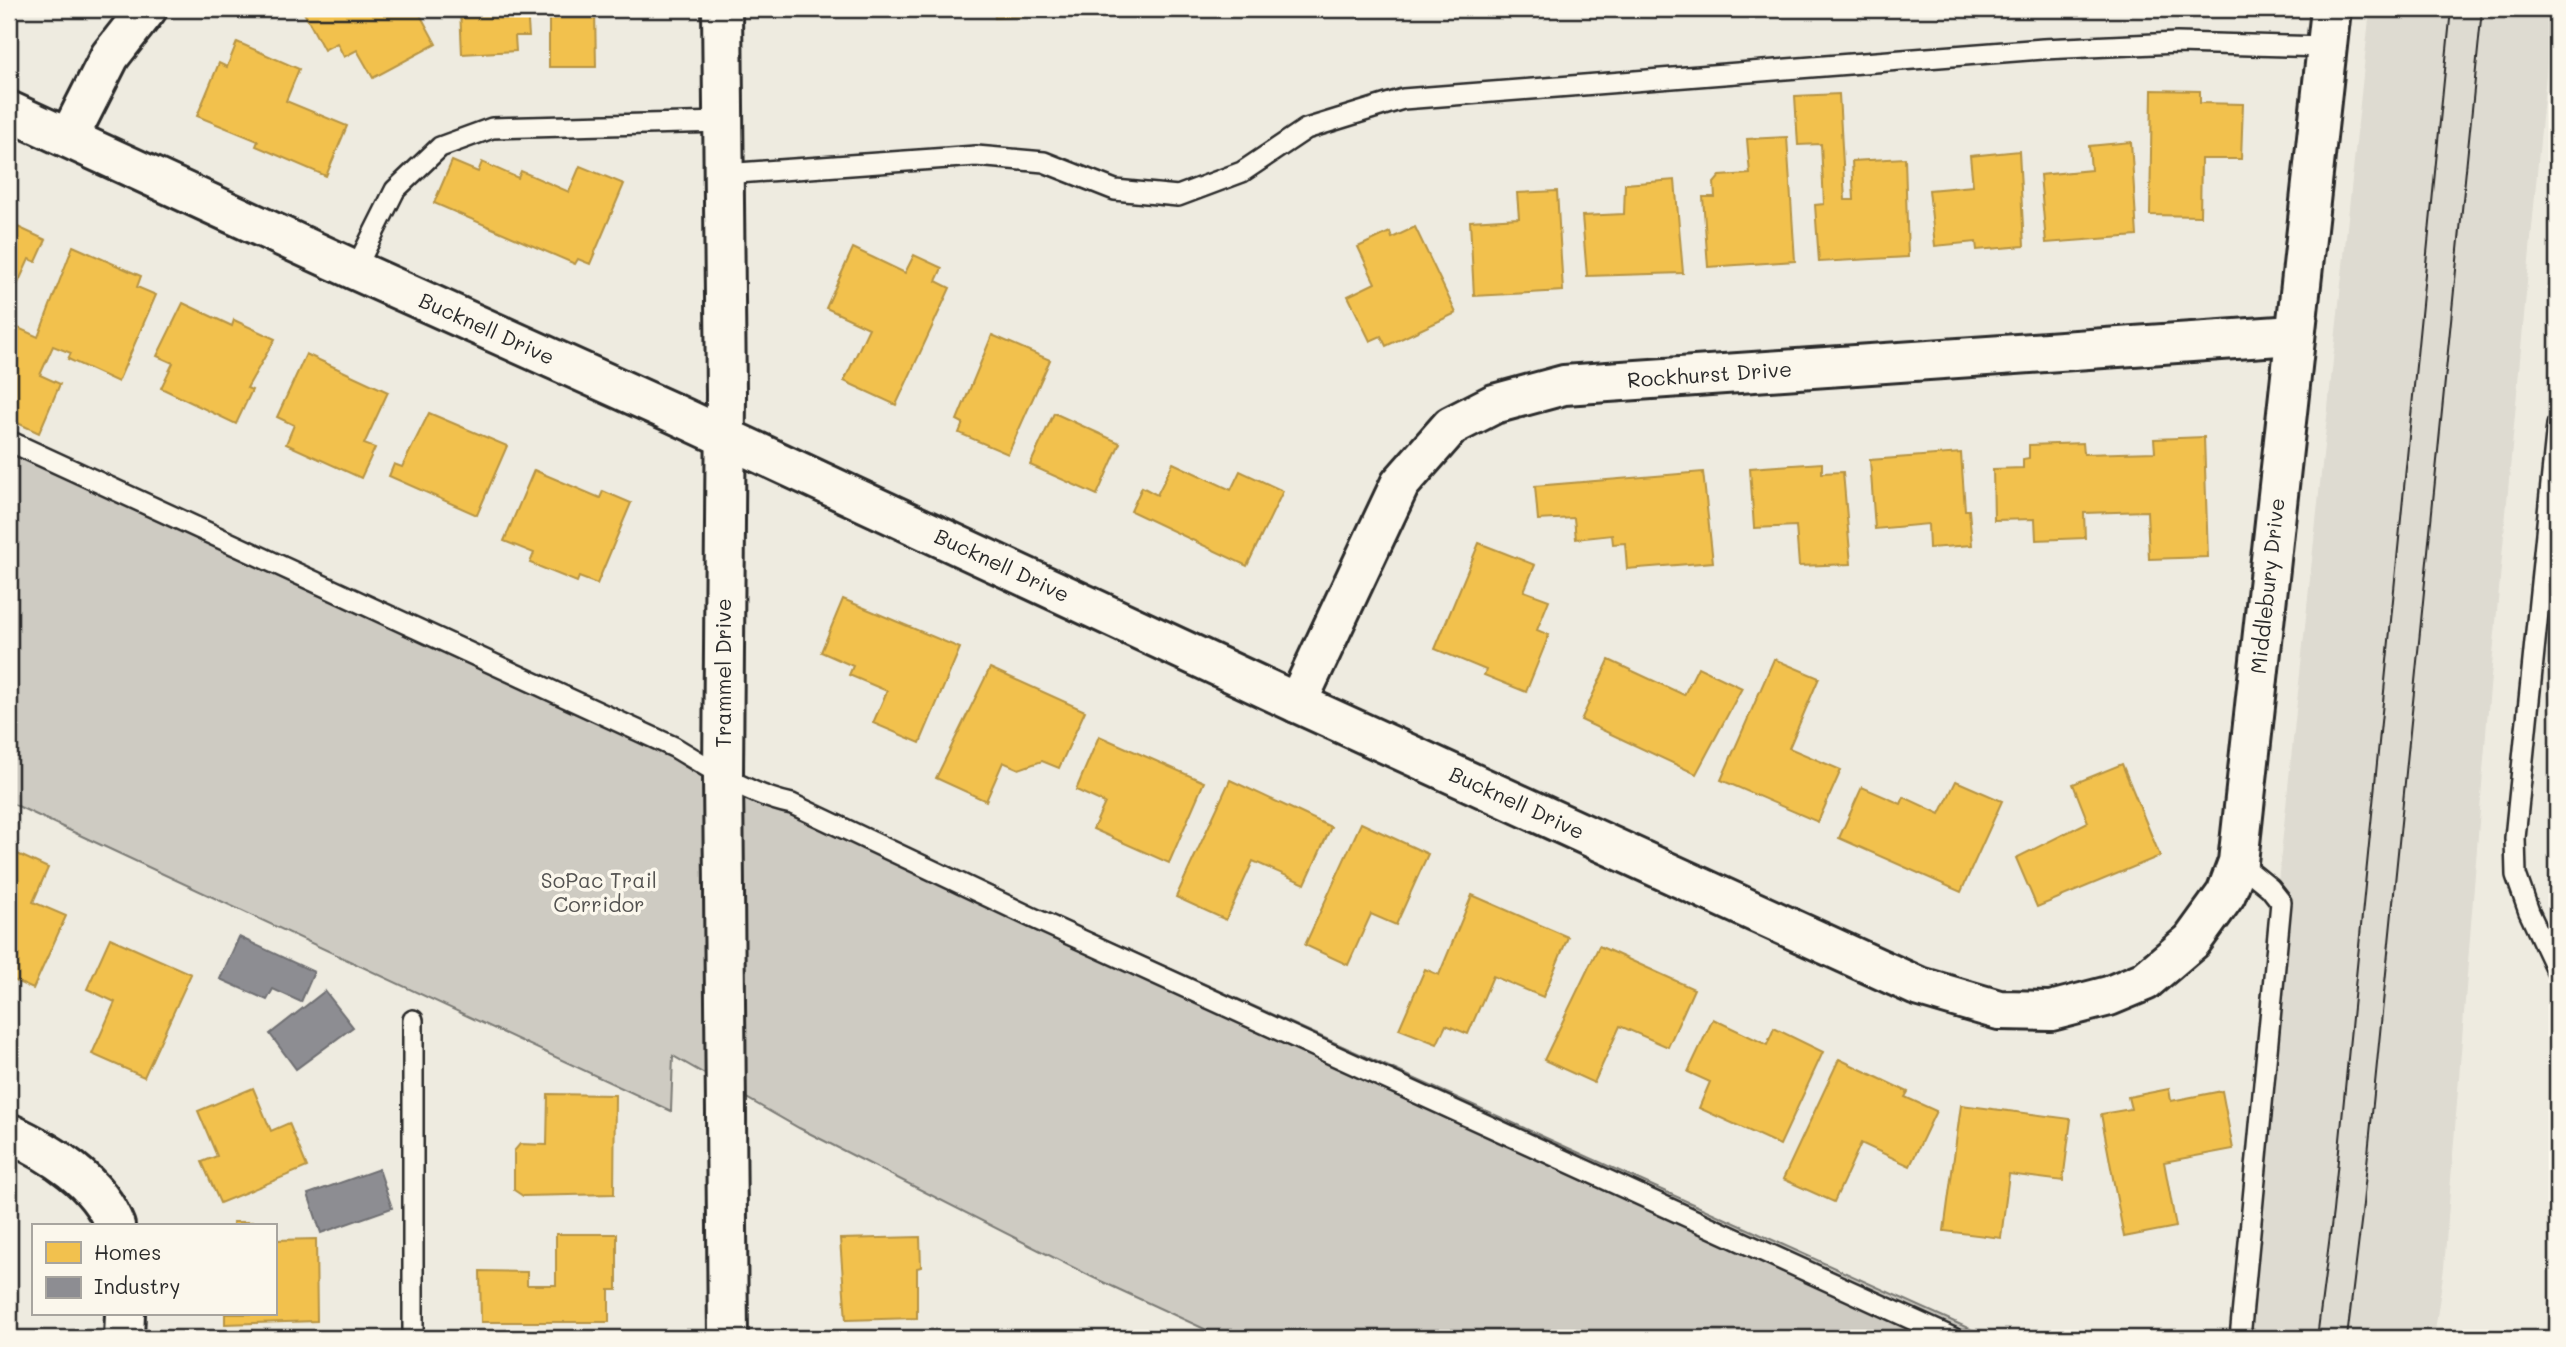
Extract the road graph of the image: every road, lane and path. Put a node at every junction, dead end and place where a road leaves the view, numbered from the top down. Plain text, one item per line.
1 (147, 9) edge
2 (722, 9) edge
3 (2331, 9) edge
4 (2328, 47) junction
5 (9, 111) edge
6 (723, 122) junction
7 (69, 136) junction
8 (724, 174) junction
9 (355, 270) junction
10 (2294, 335) junction
11 (2557, 425) edge
12 (725, 436) junction
13 (9, 441) edge
14 (1297, 703) junction
15 (723, 776) junction
16 (2238, 862) junction
17 (2557, 972) edge
18 (1999, 1010) joint
19 (413, 1020) dead end
20 (11, 1133) edge
21 (115, 1224) edge
22 (125, 1316) edge
23 (124, 1338) edge
24 (413, 1338) edge
25 (728, 1338) edge
26 (1953, 1338) edge
27 (2241, 1338) edge

1 - 7 street
2 - 6 street, Trammel Drive
3 - 4 street, Middlebury Drive
4 - 8 lane
4 - 10 street, Middlebury Drive
5 - 7 street, Bucknell Drive
6 - 8 street, Trammel Drive
6 - 9 lane
7 - 9 street, Bucknell Drive
8 - 12 street, Trammel Drive
9 - 12 street, Bucknell Drive
10 - 14 street, Rockhurst Drive
10 - 16 street, Middlebury Drive
11 - 17 lane
12 - 14 street, Bucknell Drive
12 - 15 street, Trammel Drive
13 - 15 lane
14 - 18 street, Bucknell Drive
15 - 25 street, Trammel Drive
15 - 26 lane
16 - 18 street, Middlebury Drive
16 - 27 lane
19 - 24 lane
20 - 21 street
22 - 23 street

